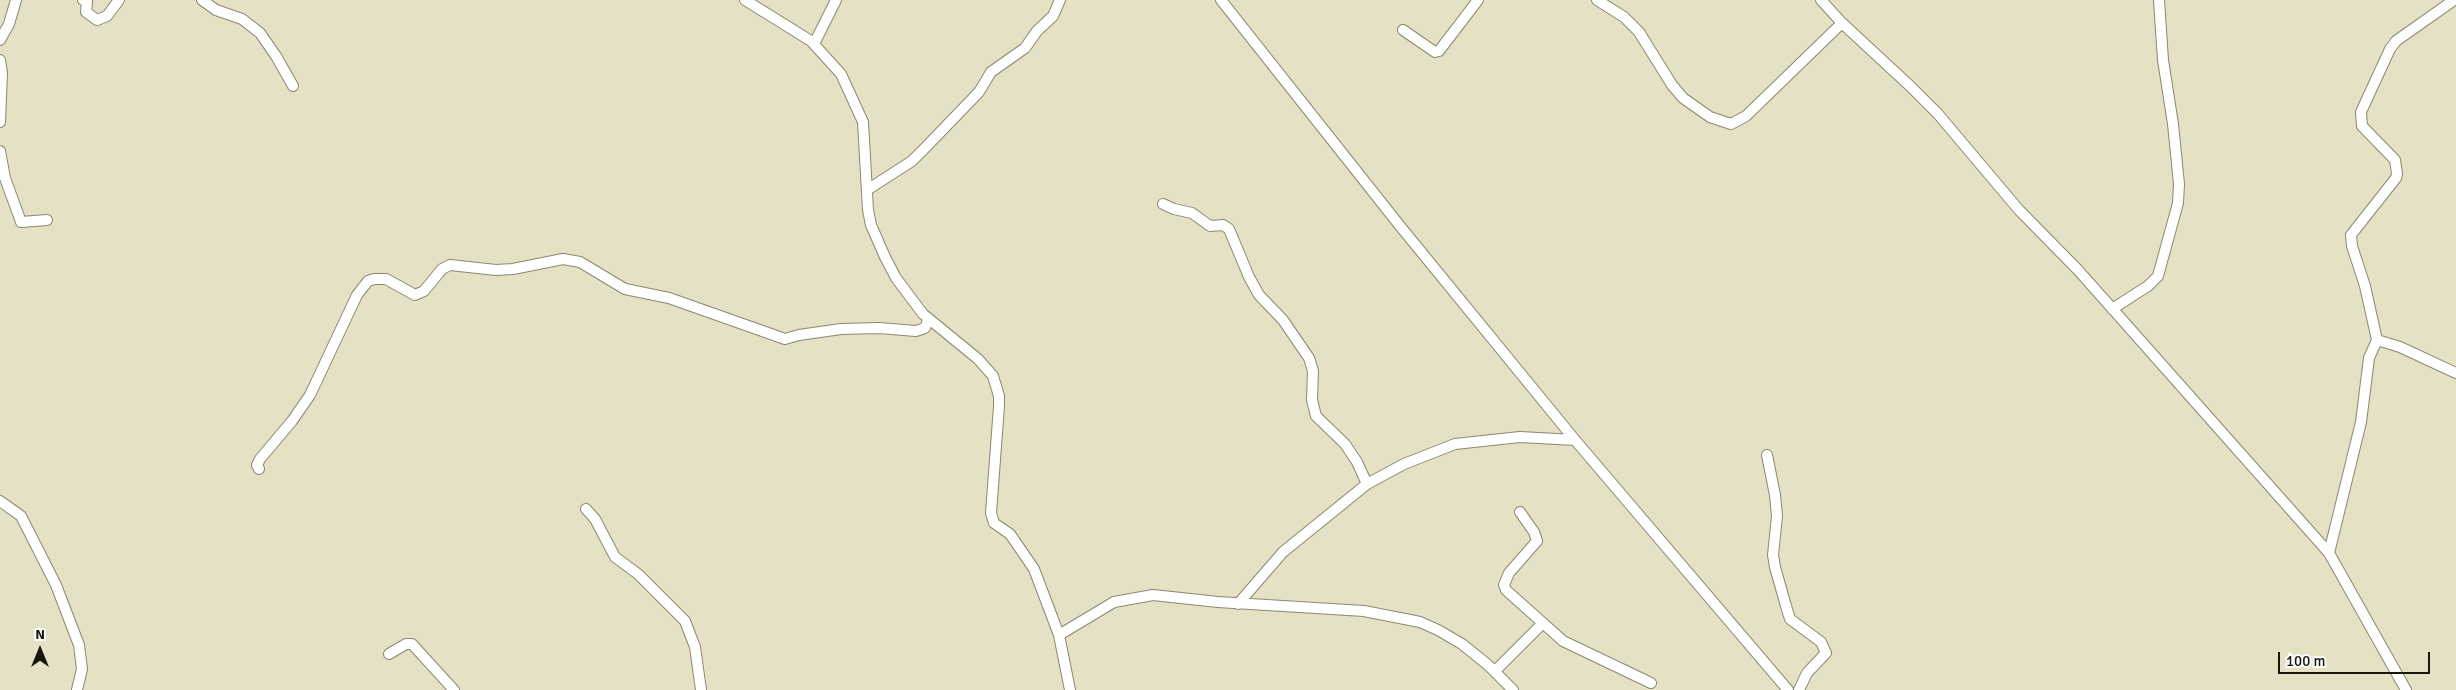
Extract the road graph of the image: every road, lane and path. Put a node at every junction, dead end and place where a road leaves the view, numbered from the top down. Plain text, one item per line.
1 (16, 0) edge
2 (83, 0) edge
3 (118, 0) edge
4 (202, 0) edge
5 (745, 0) edge
6 (836, 0) edge
7 (1060, 0) edge
8 (1221, 0) edge
9 (1478, 0) edge
10 (1597, 0) edge
11 (1821, 0) edge
12 (2159, 0) edge
13 (2454, 0) edge
14 (1842, 24) junction
15 (1403, 30) dead end
16 (0, 40) edge
17 (814, 44) junction
18 (0, 60) edge
19 (293, 86) dead end
20 (0, 122) edge
21 (0, 151) edge
22 (867, 190) junction
23 (1163, 204) dead end
24 (47, 220) dead end
25 (2112, 309) junction
26 (928, 320) junction
27 (2377, 340) junction
28 (2456, 373) edge
29 (1575, 440) junction
30 (1766, 455) dead end
31 (259, 469) dead end
32 (1367, 484) junction
33 (0, 501) edge
34 (586, 509) dead end
35 (1520, 512) dead end
36 (2329, 553) junction
37 (1238, 604) junction
38 (1543, 623) junction
39 (1059, 635) junction
40 (389, 654) dead end
41 (1495, 671) junction
42 (1651, 683) dead end
43 (77, 690) edge
44 (454, 690) edge
45 (701, 690) edge
46 (1070, 690) edge
47 (1513, 690) edge
48 (1788, 690) edge
49 (1799, 690) edge
50 (2406, 690) edge

1 - 16 street
2 - 3 street
4 - 19 street
5 - 17 street
6 - 17 street
7 - 22 street
8 - 29 street
9 - 15 street
10 - 14 street
11 - 14 street
12 - 25 street
13 - 27 street
14 - 25 street
17 - 22 street
18 - 20 street
21 - 24 street
22 - 26 street
23 - 32 street
25 - 36 street
26 - 31 street
26 - 39 street
27 - 28 street
27 - 36 street
29 - 32 street
29 - 48 street
30 - 49 street
32 - 37 street
33 - 43 street
34 - 45 street
35 - 38 street
36 - 50 street
37 - 39 street
37 - 41 street
38 - 41 street
38 - 42 street
39 - 46 street
40 - 44 street
41 - 47 street

